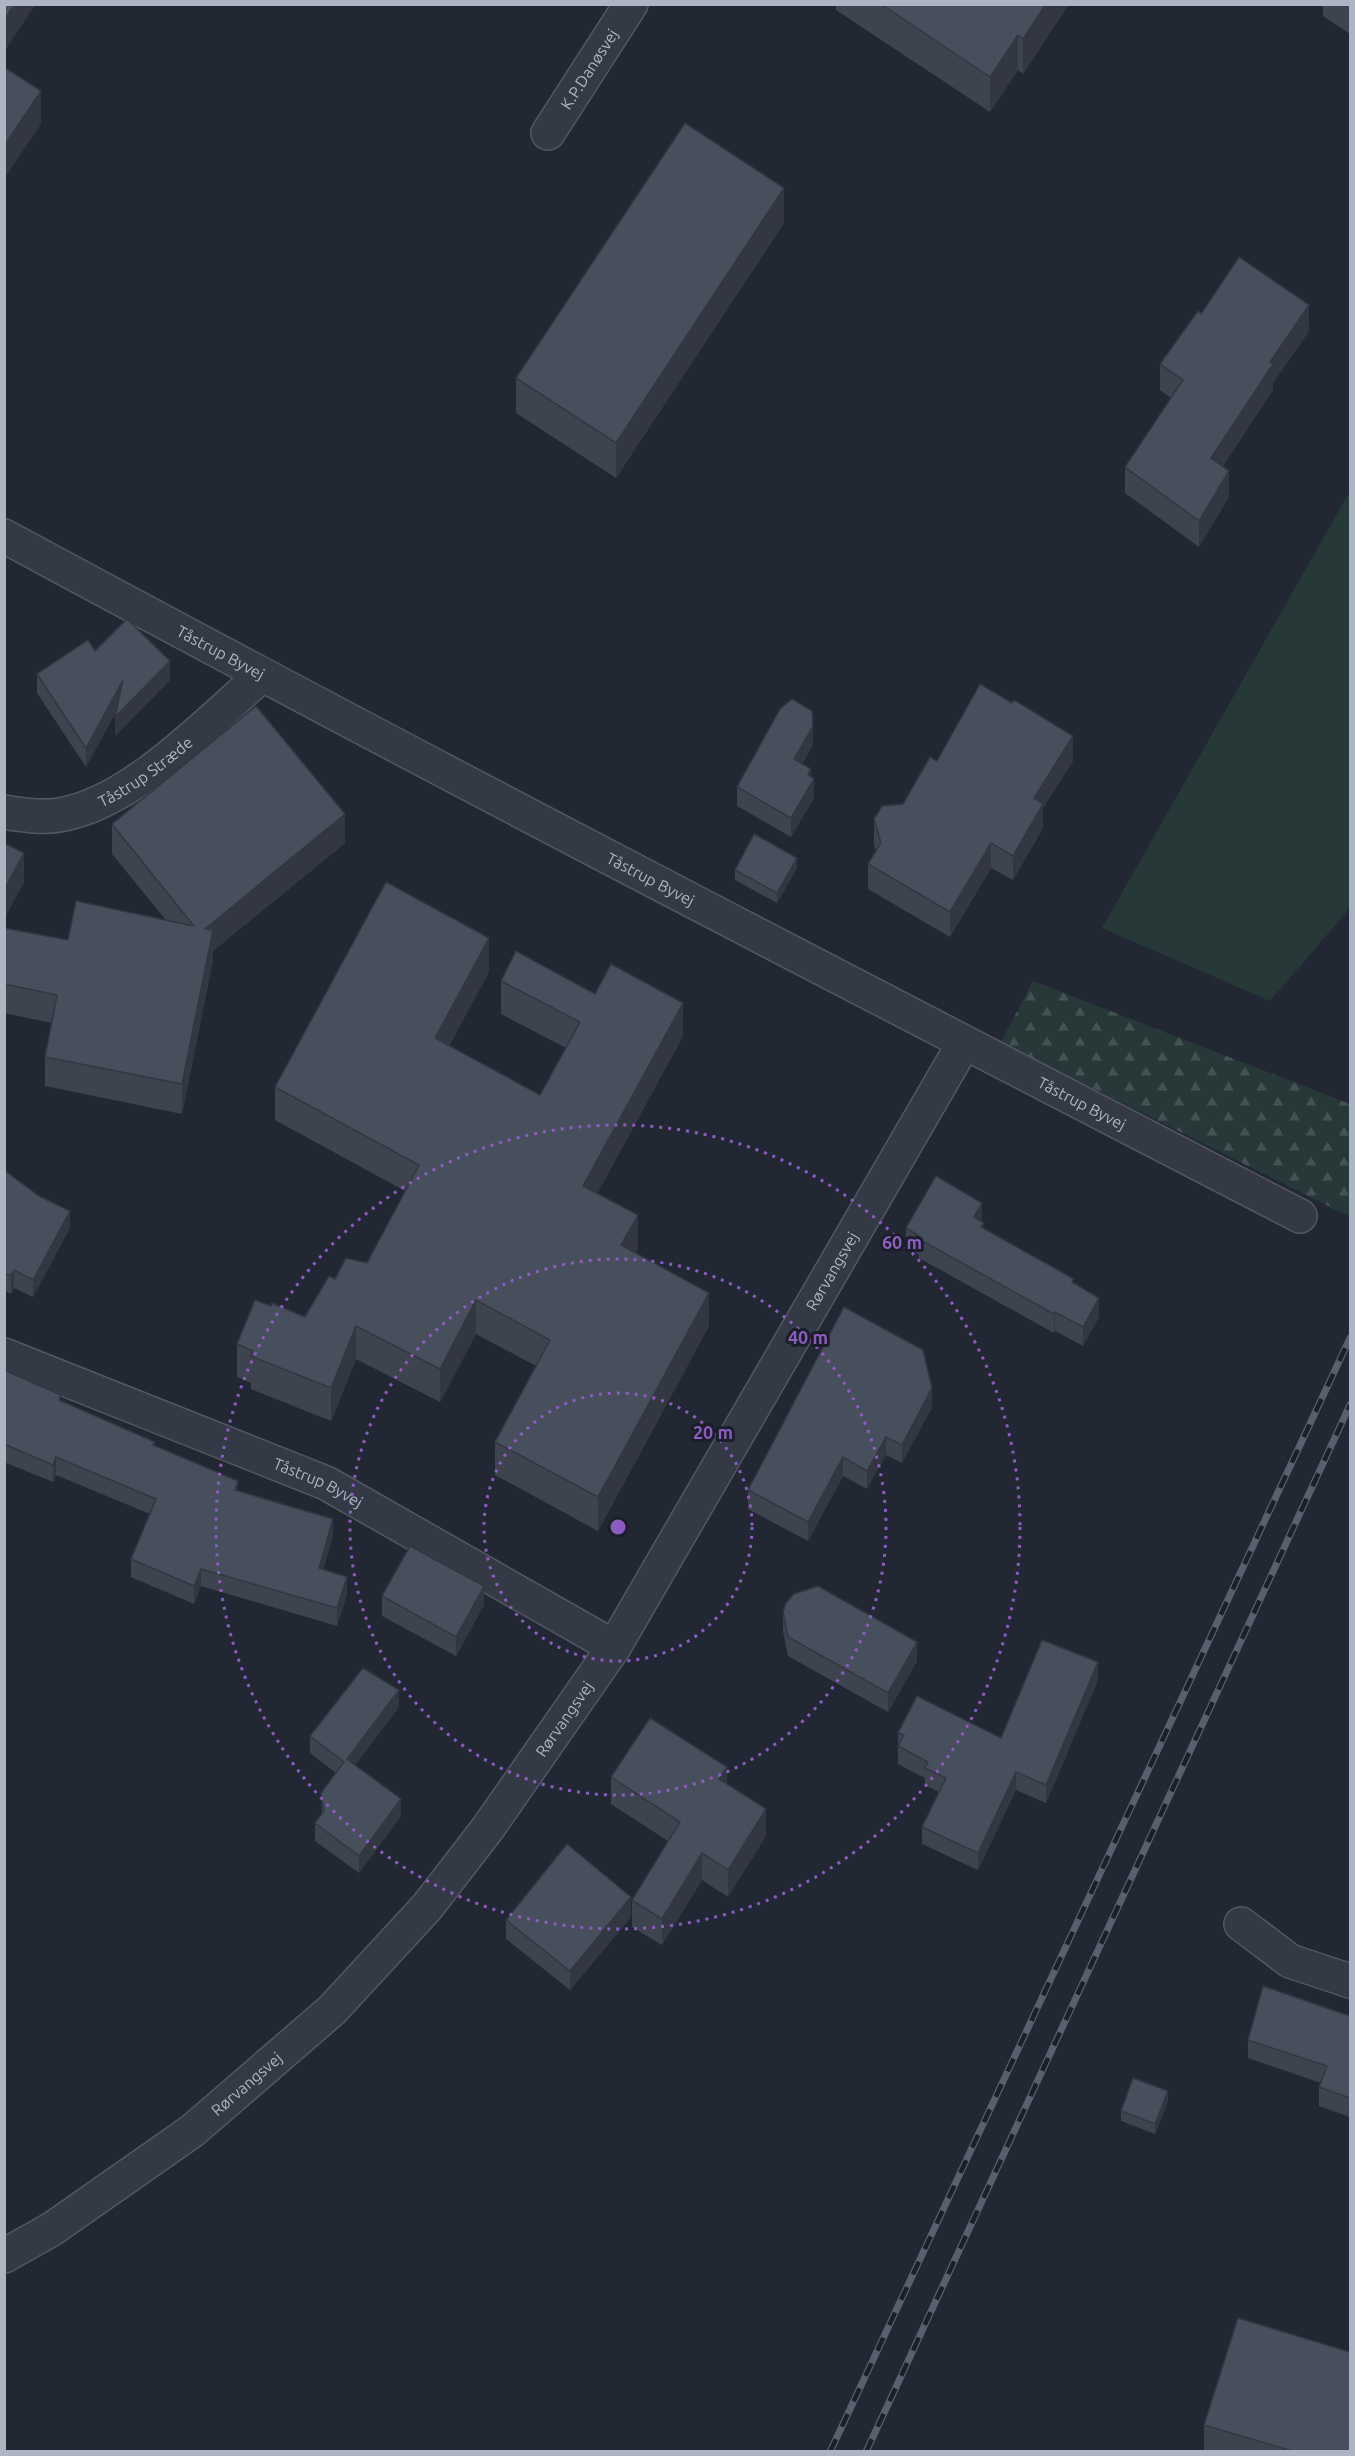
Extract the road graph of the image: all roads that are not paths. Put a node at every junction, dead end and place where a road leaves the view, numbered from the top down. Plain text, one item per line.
1 (631, 4) edge
2 (548, 133) dead end
3 (4, 536) edge
4 (261, 675) junction
5 (4, 812) edge
6 (964, 1043) junction
7 (1300, 1216) dead end
8 (4, 1355) edge
9 (614, 1647) junction
10 (1241, 1924) dead end
11 (1350, 1981) edge
12 (4, 2256) edge

1 - 2 street, K.P.Danøsvej
3 - 4 street, Tåstrup Byvej
4 - 5 street, Tåstrup Stræde
4 - 6 street, Tåstrup Byvej
6 - 7 street, Tåstrup Byvej
6 - 9 street, Rørvangsvej
8 - 9 street, Tåstrup Byvej
9 - 12 street, Rørvangsvej
10 - 11 street

